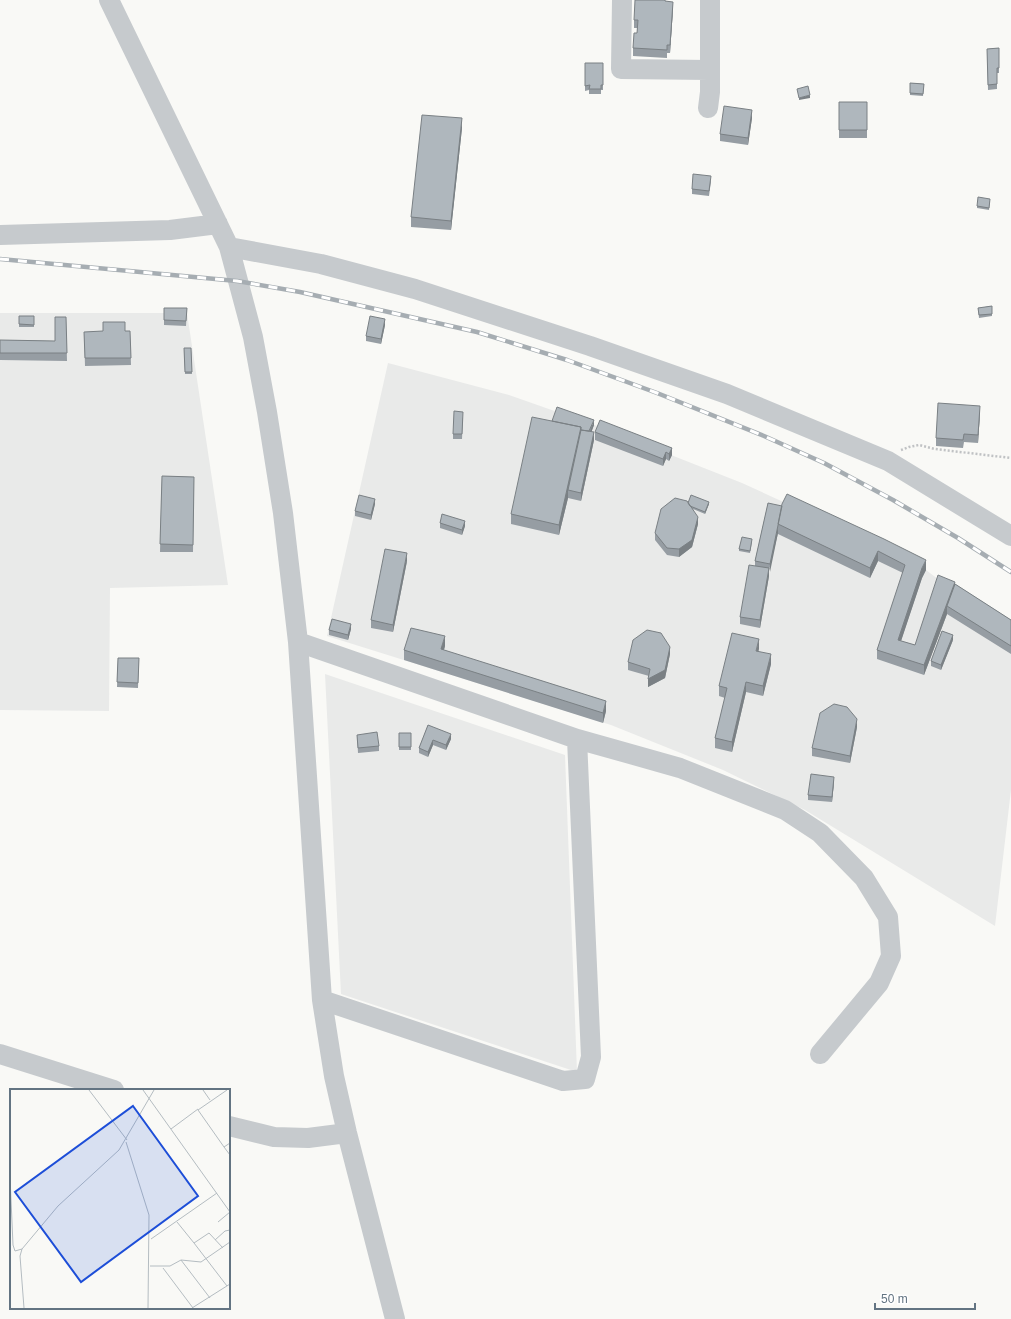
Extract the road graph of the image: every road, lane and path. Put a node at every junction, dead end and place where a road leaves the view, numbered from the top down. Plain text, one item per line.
1 (110, 0) edge
2 (622, 0) edge
3 (710, 0) edge
4 (709, 70) junction
5 (708, 108) dead end
6 (218, 224) junction
7 (0, 235) edge
8 (228, 247) junction
9 (1011, 458) edge
10 (888, 461) junction
11 (1011, 536) edge
12 (298, 642) junction
13 (577, 739) junction
14 (322, 1000) junction
15 (0, 1054) edge
16 (820, 1054) dead end
17 (111, 1089) edge
18 (230, 1126) edge
19 (347, 1133) junction
20 (394, 1319) edge

1 - 6 street
2 - 4 street
3 - 4 street
4 - 5 street
6 - 7 street
6 - 8 street
8 - 10 street
8 - 12 street
9 - 10 path
10 - 11 street
12 - 13 street
12 - 14 street
13 - 14 street
13 - 16 street
14 - 19 street
15 - 17 street
18 - 19 street
19 - 20 street

